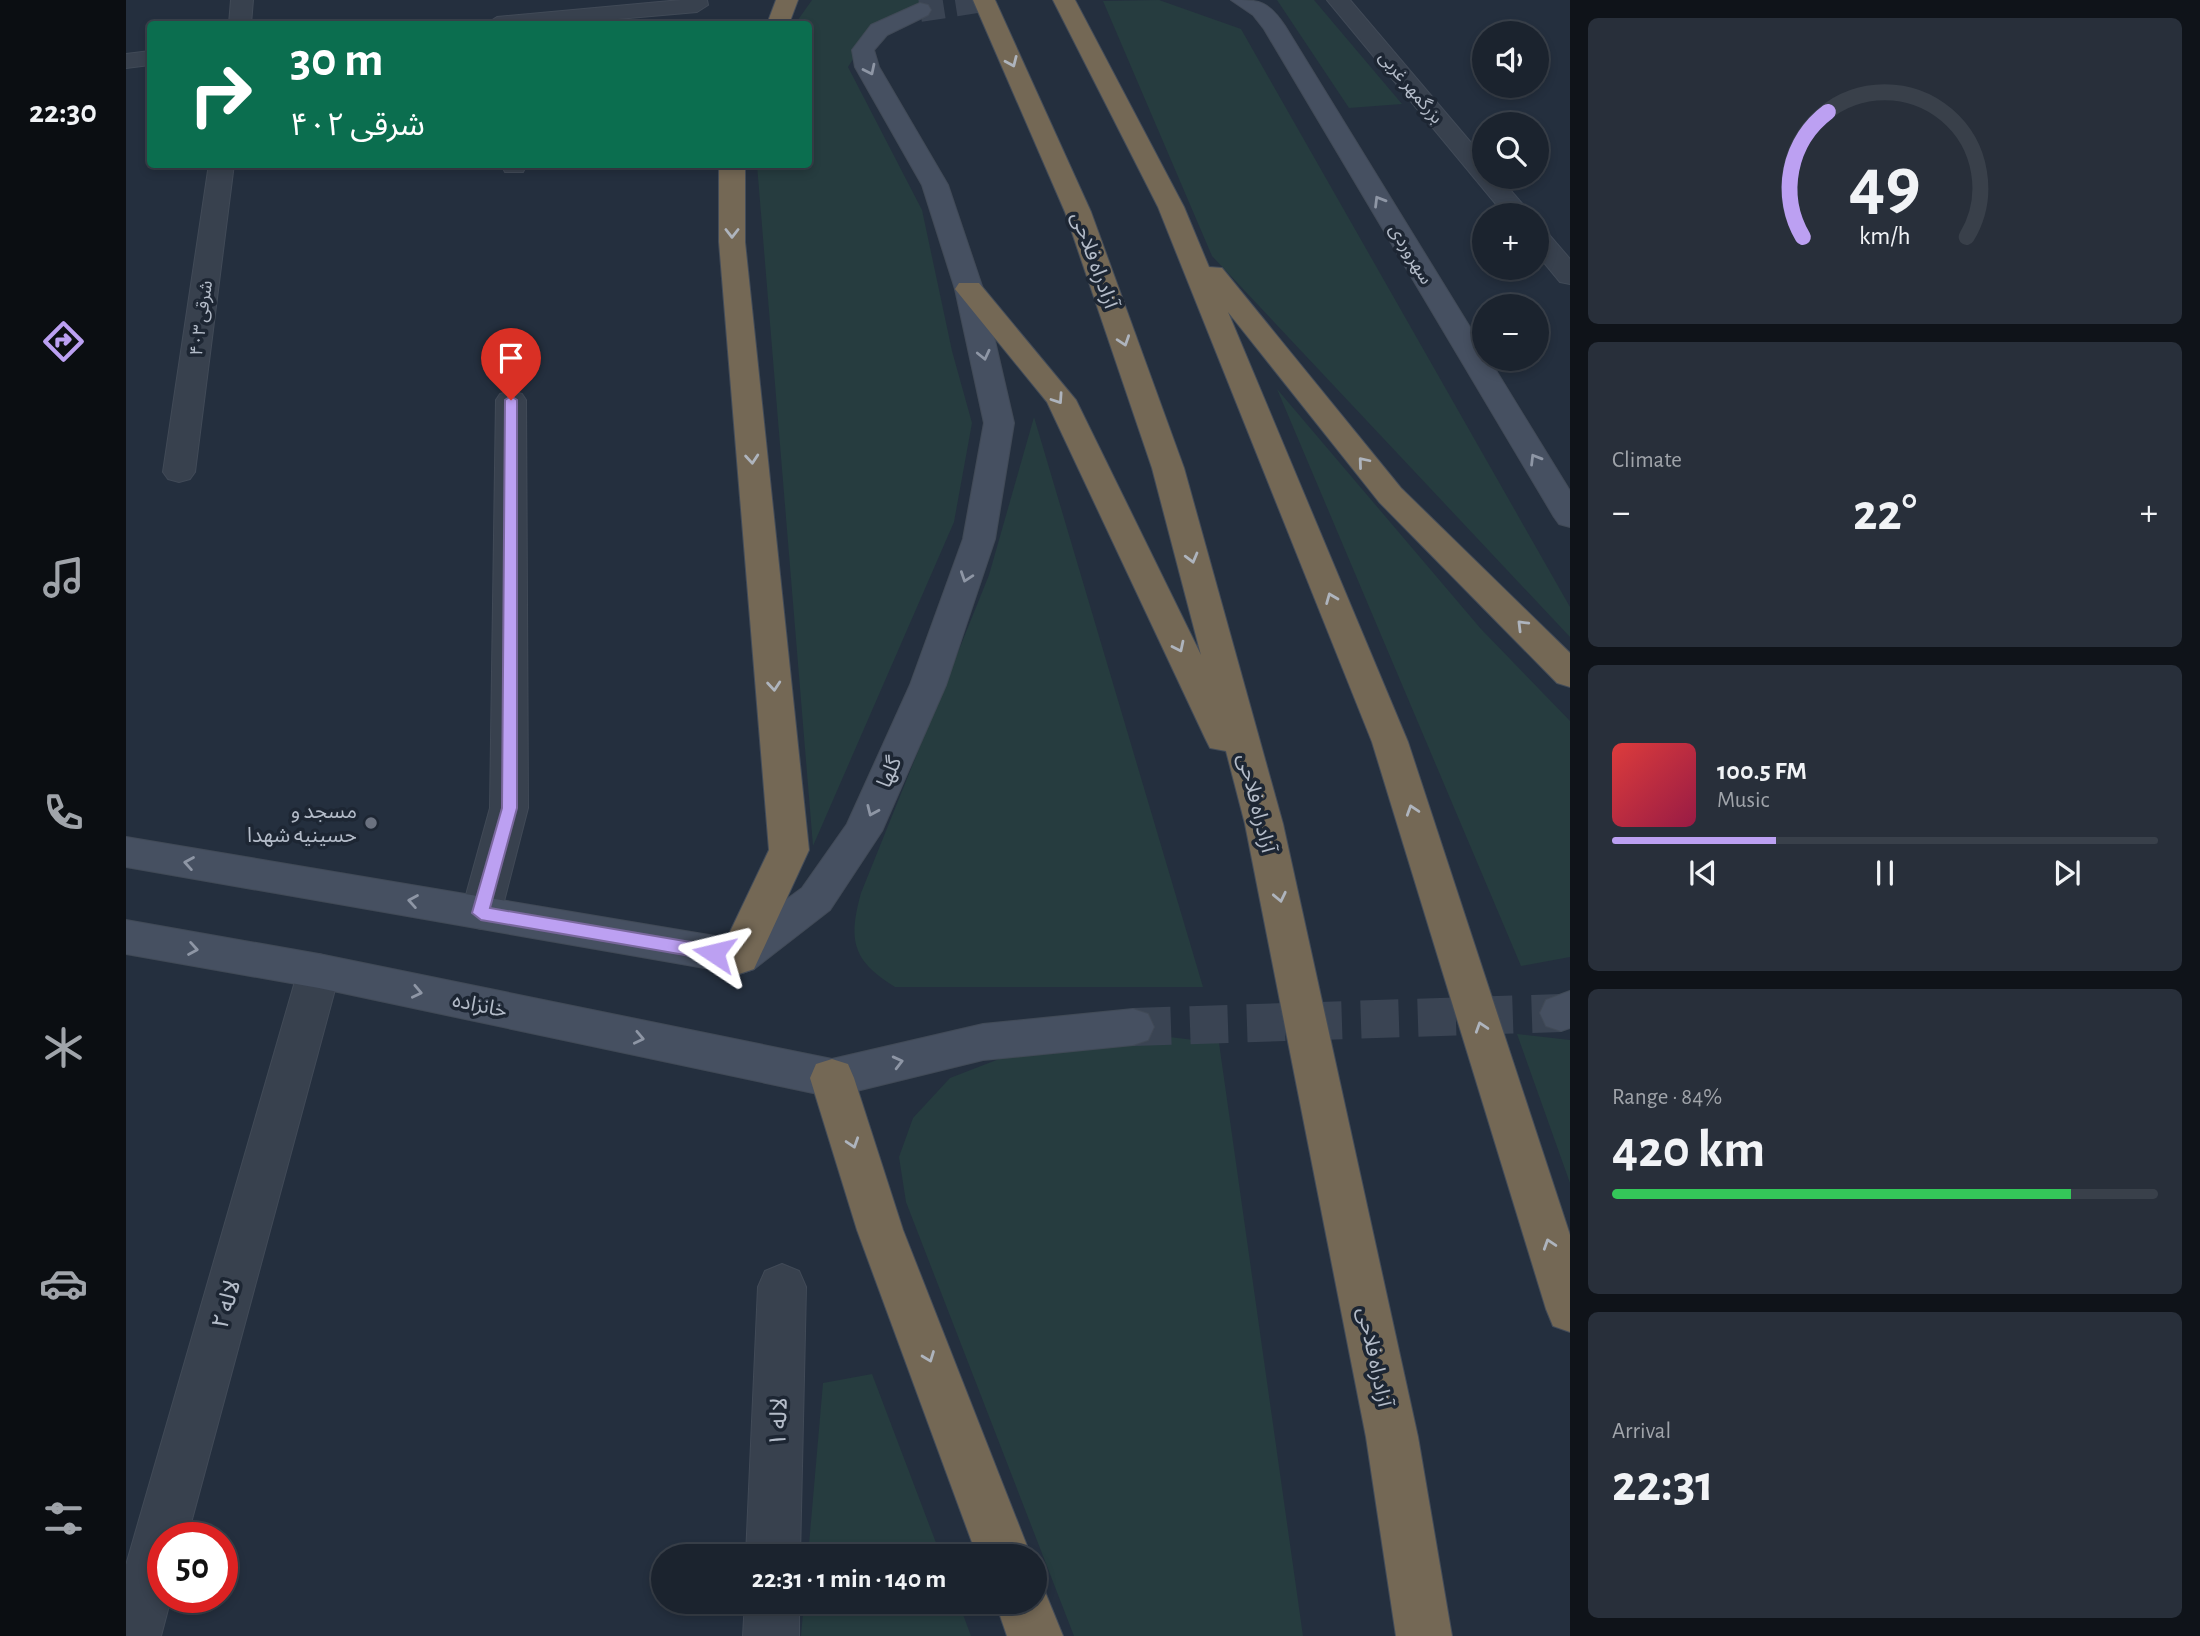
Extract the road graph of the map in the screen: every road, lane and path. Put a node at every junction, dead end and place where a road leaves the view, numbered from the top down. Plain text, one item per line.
1 (242, 0) edge
2 (494, 0) edge
3 (787, 0) edge
4 (984, 0) edge
5 (1064, 0) edge
6 (1242, 0) edge
7 (1338, 0) edge
8 (696, 2) edge
9 (920, 10) tunnel mouth
10 (240, 21) edge
11 (498, 21) edge
12 (525, 21) edge
13 (779, 21) edge
14 (147, 58) edge
15 (126, 61) edge
16 (1472, 160) edge
17 (221, 168) edge
18 (732, 168) edge
19 (1497, 189) edge
20 (1509, 203) edge
21 (1183, 237) junction
22 (1549, 251) edge
23 (1570, 276) edge
24 (969, 289) junction
25 (511, 400) dead end
26 (179, 472) dead end
27 (1570, 517) edge
28 (1570, 674) edge
29 (1264, 824) junction
30 (126, 852) edge
31 (481, 913) junction
32 (126, 937) edge
33 (740, 957) junction
34 (319, 971) junction
35 (1133, 1027) tunnel mouth
36 (832, 1078) junction
37 (782, 1287) dead end
38 (1570, 1309) edge
39 (773, 1544) edge
40 (999, 1544) edge
41 (772, 1614) edge
42 (1027, 1614) edge
43 (133, 1636) edge
44 (771, 1636) edge
45 (1035, 1636) edge
46 (1423, 1636) edge

1 - 10 street
2 - 11 street
3 - 13 highway
4 -> 29 highway, آزادراه فلاحی
5 - 21 highway
27 -> 6 main road, سهروردی
7 - 16 street, بزرگمهر غربی
8 - 12 street
9 -> 24 main road, گلها
14 - 15 street
17 - 26 street, ۴۰۳ شرقی
18 -> 33 highway
19 - 20 street, بزرگمهر غربی
28 -> 21 highway
38 -> 21 highway
22 - 23 street
24 -> 29 highway
24 -> 33 main road, گلها
25 - 31 street
29 -> 46 highway, آزادراه فلاحی
31 -> 30 main road
31 - 33 main road
32 -> 34 main road, خانزاده
34 -> 36 main road, خانزاده
34 - 43 street, لاله ۲
36 -> 35 main road
36 -> 40 highway
37 - 39 street, لاله ۱
41 - 44 street
42 - 45 highway

